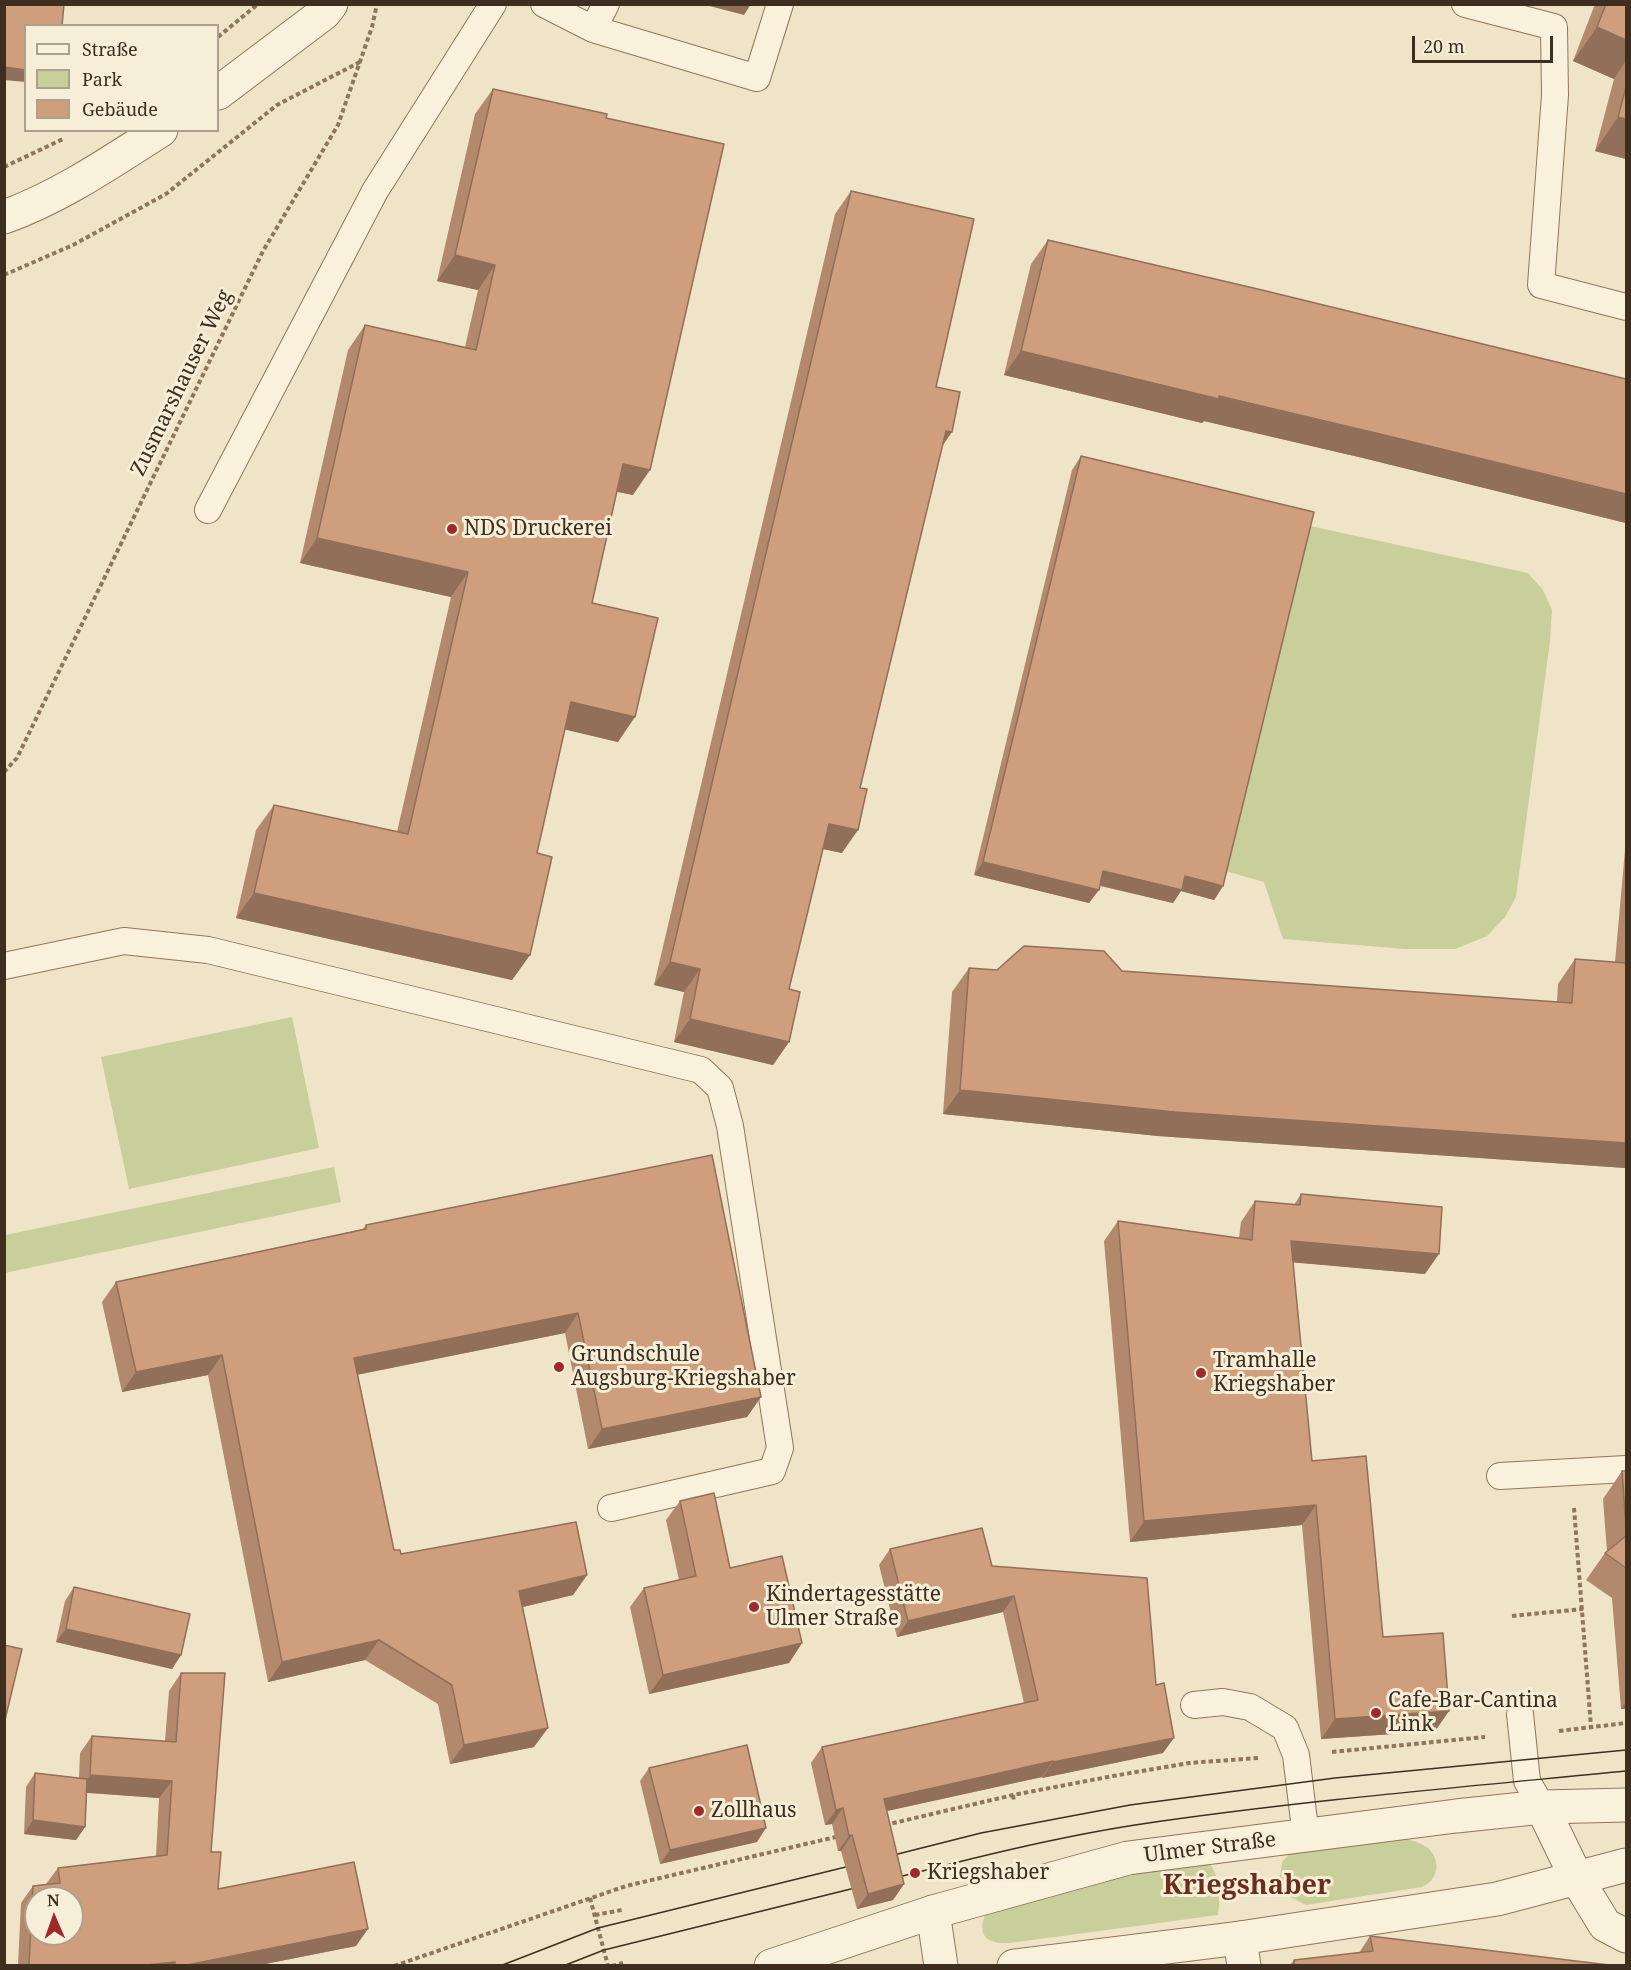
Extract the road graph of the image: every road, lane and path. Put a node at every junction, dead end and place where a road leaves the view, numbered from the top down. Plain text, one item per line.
1 (258, 4) edge
2 (331, 4) edge
3 (377, 4) edge
4 (493, 4) edge
5 (543, 4) edge
6 (606, 4) edge
7 (780, 4) edge
8 (1465, 4) edge
9 (593, 28) junction
10 (219, 36) edge
11 (360, 62) junction
12 (219, 92) edge
13 (158, 132) edge
14 (71, 135) dead end
15 (4, 167) edge
16 (4, 217) edge
17 (4, 276) edge
18 (1626, 307) edge
19 (208, 510) dead end
20 (4, 772) edge
21 (4, 966) edge
22 (1626, 1468) edge
23 (1571, 1472) junction
24 (1500, 1476) dead end
25 (611, 1508) dead end
26 (1583, 1609) junction
27 (1512, 1616) dead end
28 (1194, 1705) dead end
29 (1626, 1724) edge
30 (1521, 1725) junction
31 (1592, 1727) junction
32 (1296, 1755) junction
33 (1013, 1795) junction
34 (1014, 1802) dead end
35 (1626, 1805) edge
36 (1542, 1807) junction
37 (875, 1828) edge
38 (842, 1835) edge
39 (1306, 1837) junction
40 (1626, 1865) edge
41 (1577, 1880) junction
42 (590, 1898) junction
43 (622, 1910) dead end
44 (933, 1912) junction
45 (595, 1915) junction
46 (1626, 1935) edge
47 (1242, 1952) edge
48 (623, 1964) dead end
49 (394, 1965) edge
50 (608, 1965) edge
51 (612, 1965) edge
52 (771, 1965) edge
53 (941, 1965) edge
54 (1014, 1965) edge

1 - 10 path
2 - 12 street
3 - 11 path, Zusmarshauser Weg
4 - 19 lane
5 - 9 lane
6 - 9 lane
7 - 9 lane
8 - 18 lane
11 - 17 path
11 - 20 path, Zusmarshauser Weg
13 - 16 street
14 - 15 path
21 - 25 lane
22 - 23 lane
23 - 24 lane
23 - 26 path
26 - 27 path
26 - 31 path
28 - 32 lane
29 - 31 path
30 - 31 path
30 - 32 path
30 - 36 lane
32 - 33 path
32 - 39 lane
33 - 34 path
33 - 37 path
35 - 36 street, Ulmer Straße
36 - 39 street, Ulmer Straße
36 - 41 street
38 - 42 path
39 - 44 street, Ulmer Straße
40 - 41 street
41 - 46 street
41 - 47 street
42 - 45 path
42 - 49 path
43 - 45 path
44 - 52 street, Ulmer Straße
44 - 53 street
45 - 50 path
47 - 54 street
48 - 51 path

